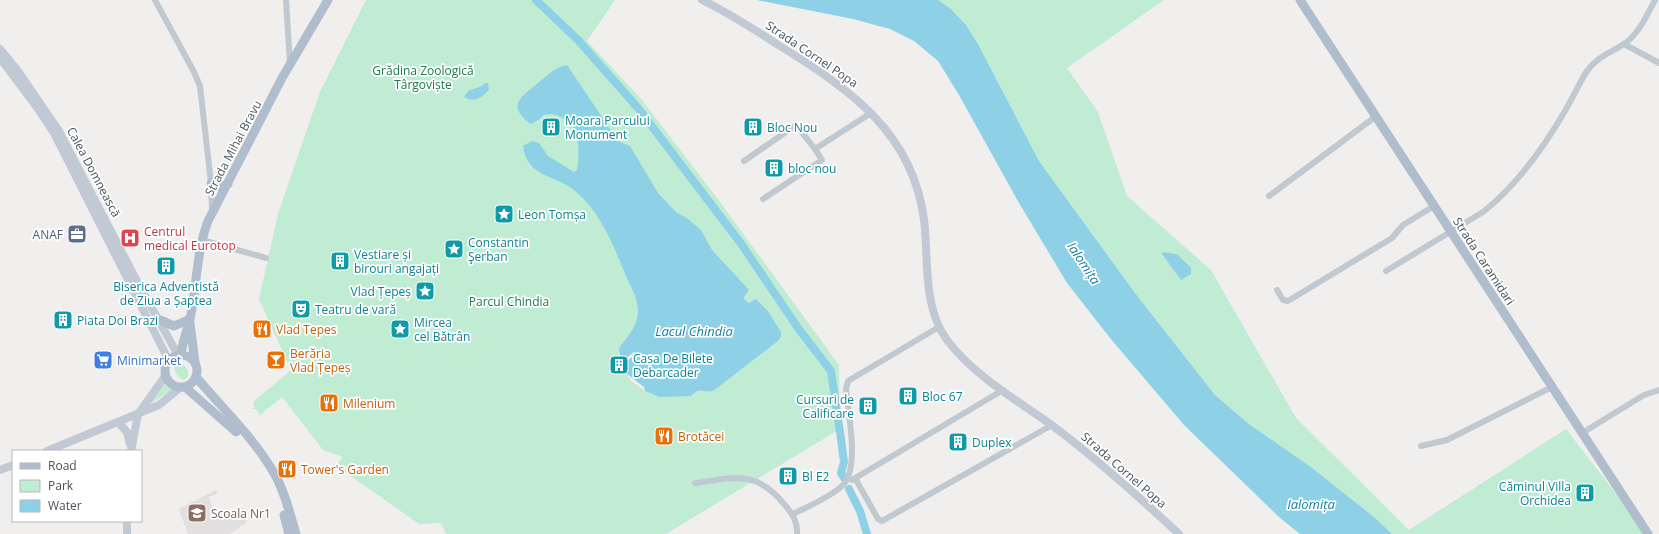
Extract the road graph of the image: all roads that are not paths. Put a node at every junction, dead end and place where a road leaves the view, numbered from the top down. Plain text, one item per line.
1 (155, 0) edge
2 (286, 0) edge
3 (328, 0) edge
4 (702, 0) edge
5 (1300, 0) edge
6 (1655, 0) edge
7 (1624, 44) junction
8 (0, 49) edge
9 (0, 58) edge
10 (1659, 63) edge
11 (290, 64) junction
12 (871, 113) junction
13 (1375, 117) junction
14 (815, 149) junction
15 (744, 161) dead end
16 (211, 183) junction
17 (228, 184) junction
18 (1268, 196) dead end
19 (763, 199) dead end
20 (215, 204) junction
21 (1434, 206) junction
22 (1450, 232) junction
23 (202, 240) junction
24 (266, 258) dead end
25 (1386, 271) dead end
26 (1277, 290) dead end
27 (190, 319) junction
28 (160, 320) junction
29 (939, 327) junction
30 (180, 355) junction
31 (169, 361) junction
32 (195, 363) junction
33 (166, 375) junction
34 (196, 378) junction
35 (183, 387) junction
36 (1552, 387) junction
37 (1003, 390) junction
38 (1659, 390) edge
39 (138, 414) junction
40 (118, 422) junction
41 (1052, 425) junction
42 (1582, 433) junction
43 (1421, 446) dead end
44 (49, 450) edge
45 (131, 450) edge
46 (131, 450) edge
47 (12, 465) edge
48 (0, 470) edge
49 (855, 478) junction
50 (695, 483) dead end
51 (844, 485) junction
52 (792, 514) junction
53 (127, 522) edge
54 (127, 534) edge
55 (289, 534) edge
56 (296, 534) edge
57 (797, 534) edge
58 (1179, 534) edge
59 (1648, 534) edge

1 - 16 street
2 - 11 street
3 - 11 main road, Strada Mihai Bravu
4 - 12 main road, Strada Cornel Popa
5 - 13 main road, Strada Caramidari
6 - 7 street
7 - 10 street
7 - 22 street
8 - 28 main road, Calea Domnească
9 - 31 main road
11 - 17 main road, Strada Mihai Bravu
12 - 14 street
12 - 29 main road, Strada Cornel Popa
13 - 18 street
13 - 21 main road, Strada Caramidari
14 - 15 street
14 - 19 street
16 - 17 main road
16 - 20 street
17 - 20 main road, Strada Mihai Bravu
20 - 23 main road, Strada Mihai Bravu
21 - 22 main road, Strada Caramidari
21 - 26 street
22 - 25 street
22 - 36 main road, Strada Caramidari
23 - 24 street
23 - 27 main road, Strada Mihai Bravu
27 - 28 main road
27 - 30 main road
27 - 32 main road
28 - 30 main road, Calea Domnească
29 - 37 main road, Strada Cornel Popa
29 - 51 street
30 - 31 main road
30 - 32 main road
31 - 33 main road
32 - 34 main road
33 - 35 main road
33 - 39 main road
34 - 35 main road
34 - 56 main road
35 - 39 main road
35 - 55 main road
36 - 42 main road, Strada Caramidari
36 - 43 street
37 - 41 main road, Strada Cornel Popa
37 - 49 street
38 - 42 street
39 - 40 main road
39 - 45 main road
40 - 44 main road
40 - 46 main road
41 - 49 street
41 - 58 main road, Strada Cornel Popa
42 - 59 main road, Strada Caramidari
47 - 48 main road
49 - 51 street
50 - 52 street
51 - 52 street
52 - 57 street
53 - 54 main road

